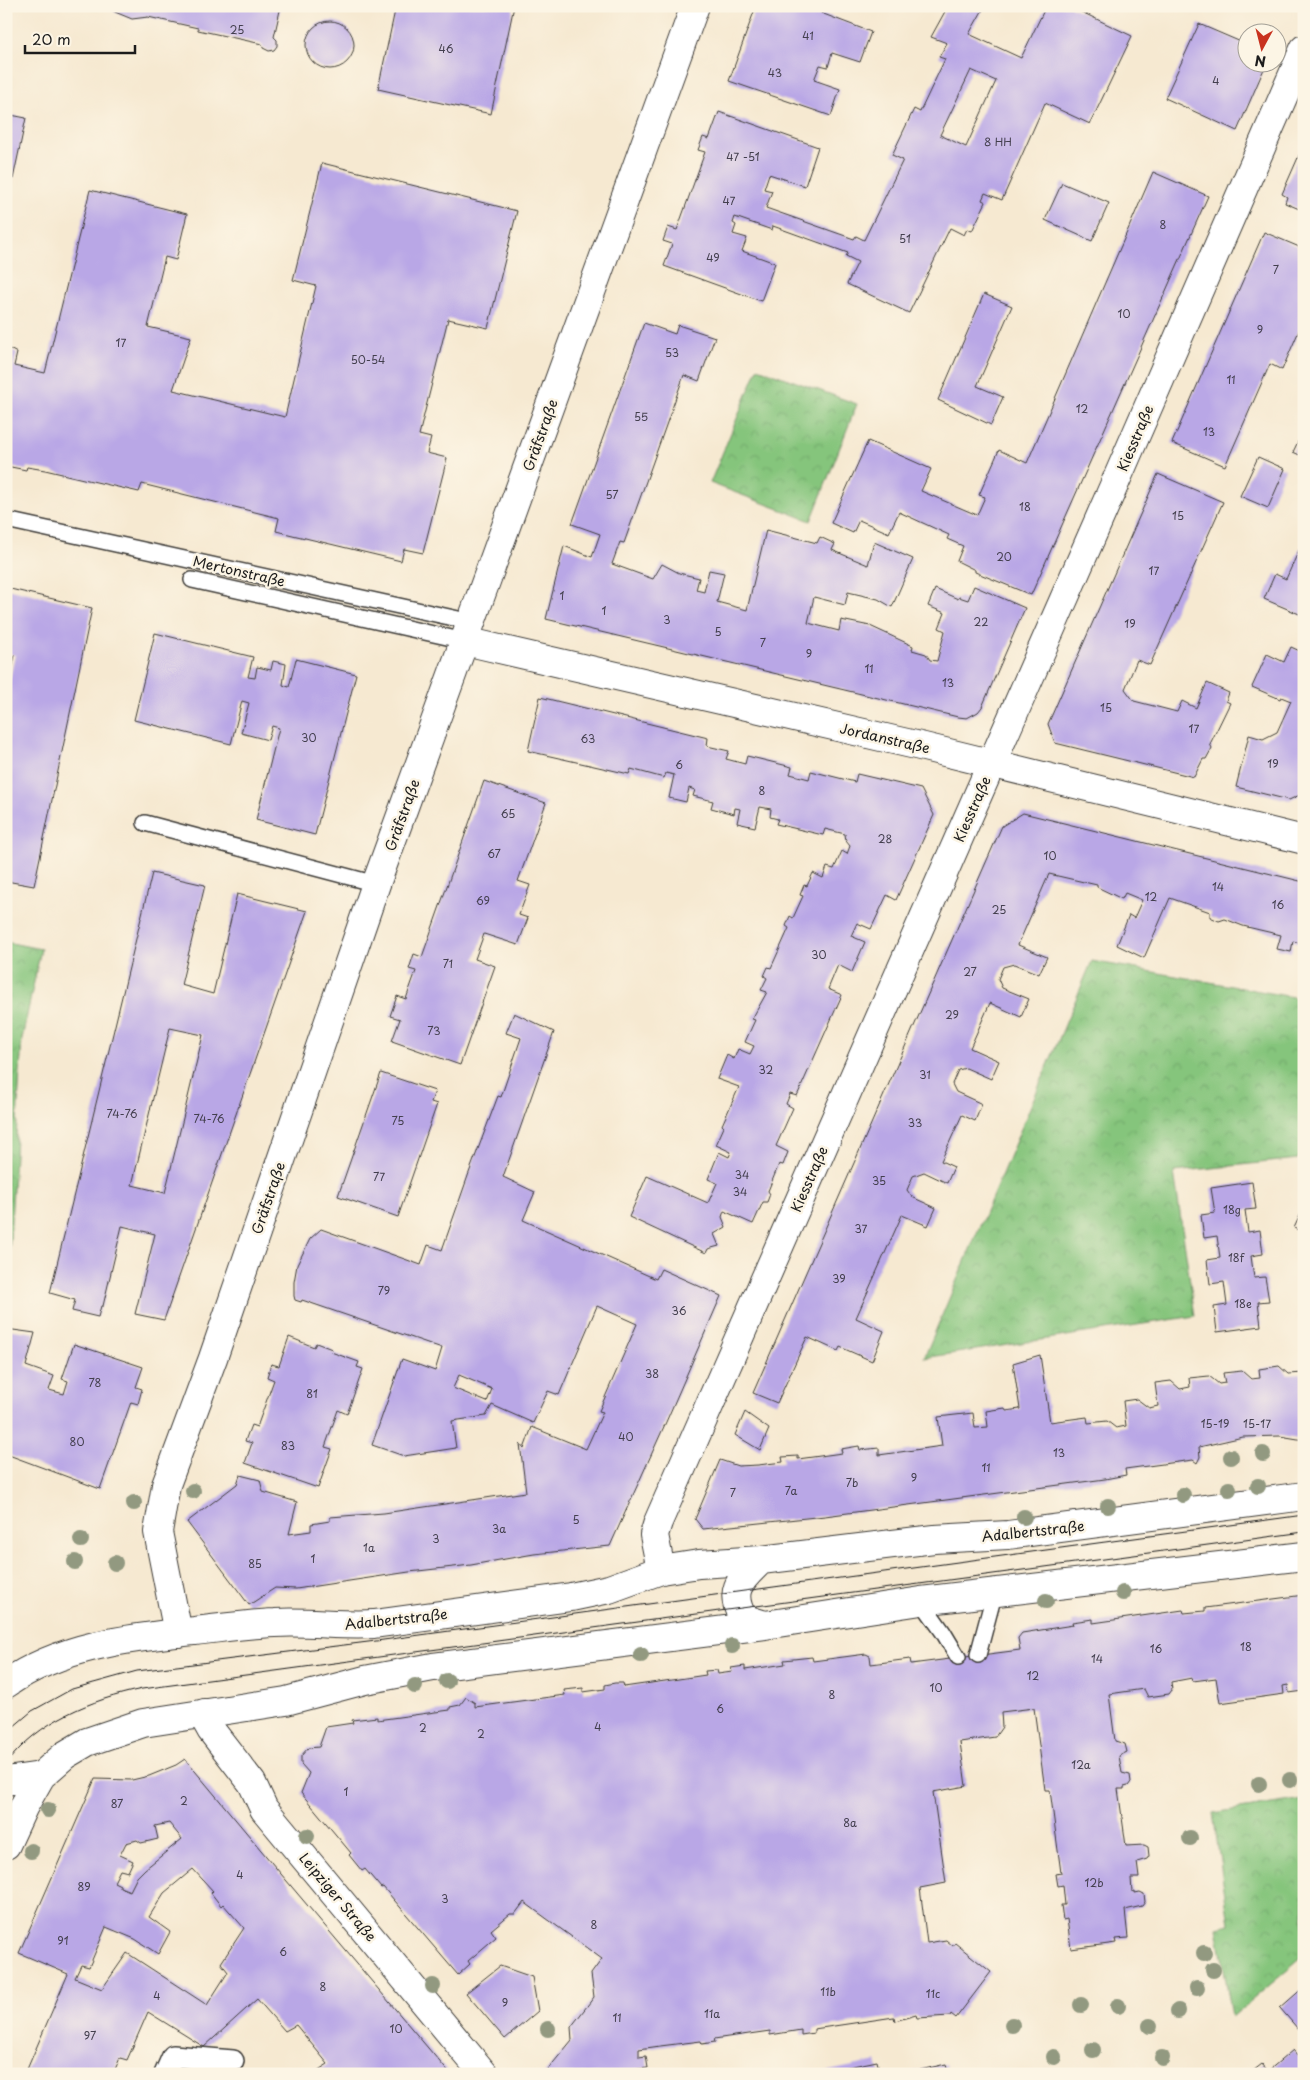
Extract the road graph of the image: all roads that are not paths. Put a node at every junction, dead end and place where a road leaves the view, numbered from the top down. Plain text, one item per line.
1 (694, 6) edge
2 (1304, 49) edge
3 (6, 520) edge
4 (192, 580) dead end
5 (468, 631) junction
6 (992, 764) junction
7 (145, 823) dead end
8 (1304, 840) edge
9 (376, 884) junction
10 (1304, 1496) edge
11 (1304, 1556) edge
12 (761, 1560) junction
13 (661, 1570) junction
14 (995, 1592) junction
15 (921, 1601) junction
16 (765, 1624) junction
17 (178, 1633) junction
18 (978, 1655) dead end
19 (958, 1658) dead end
20 (6, 1684) edge
21 (205, 1713) junction
22 (41, 1776) junction
23 (6, 1781) edge
24 (6, 1845) edge
25 (233, 2061) dead end
26 (165, 2074) edge
27 (484, 2074) edge

1 - 5 street, Gräfstraße
2 - 6 street, Kiesstraße
3 - 5 lane, Mertonstraße
4 - 5 lane
5 - 6 street, Jordanstraße
5 - 9 street, Gräfstraße
6 - 8 street, Jordanstraße
6 - 13 street, Kiesstraße
7 - 9 lane
9 - 17 street, Gräfstraße
10 - 12 street, Adalbertstraße
11 - 14 street
12 - 13 street, Adalbertstraße
12 - 16 street
13 - 17 street, Adalbertstraße
14 - 15 street
14 - 18 lane
15 - 16 street
15 - 19 lane
16 - 21 street
17 - 20 street, Adalbertstraße
21 - 22 street
21 - 27 street, Leipziger Straße
22 - 23 street
22 - 24 street
25 - 26 street

